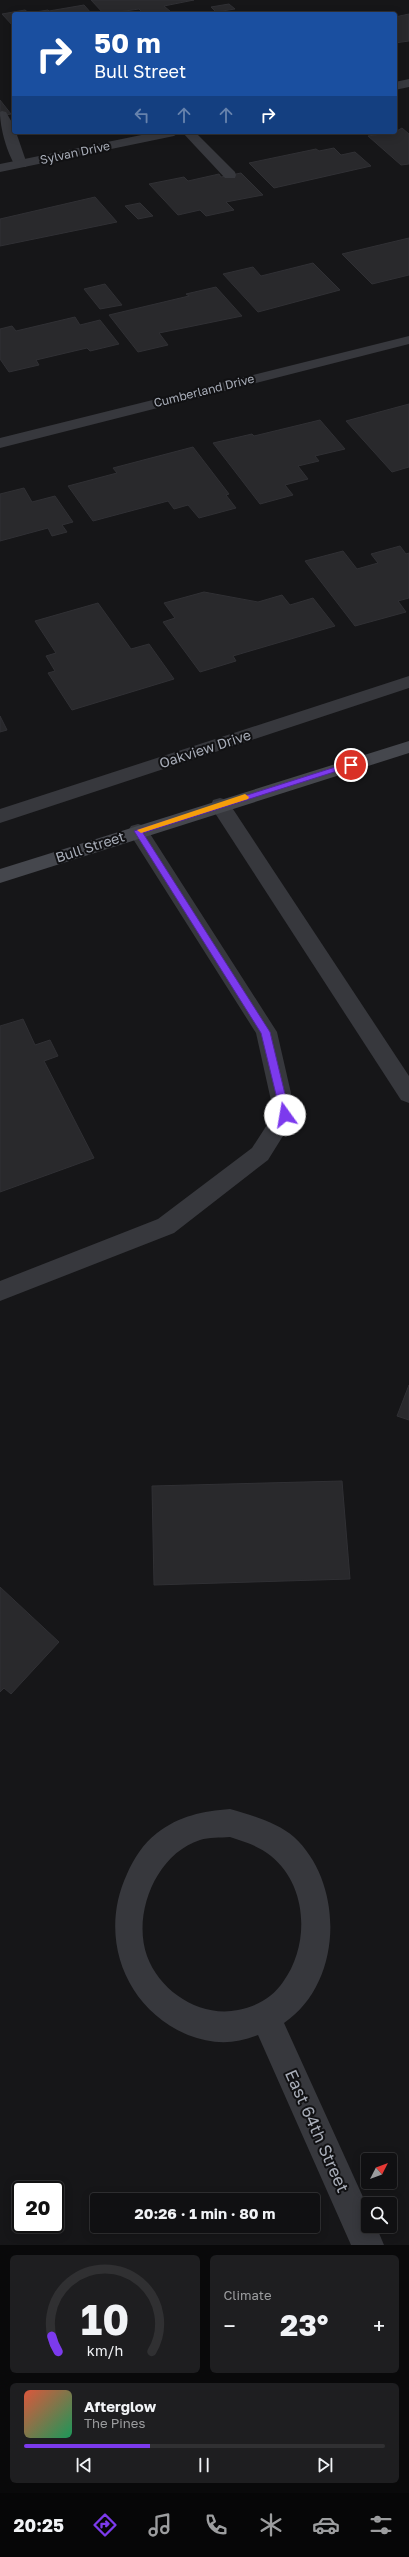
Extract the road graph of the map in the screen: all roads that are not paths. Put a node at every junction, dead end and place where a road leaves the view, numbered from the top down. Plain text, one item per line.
1 (409, 83) edge
2 (397, 86) edge
3 (2, 115) dead end
4 (164, 134) edge
5 (190, 134) edge
6 (21, 164) junction
7 (0, 168) edge
8 (230, 175) dead end
9 (409, 340) edge
10 (0, 443) edge
11 (409, 682) edge
12 (409, 747) edge
13 (220, 805) junction
14 (0, 816) edge
15 (138, 831) junction
16 (0, 876) edge
17 (409, 1094) edge
18 (0, 1291) edge
19 (266, 2018) junction
20 (368, 2245) edge

1 - 2 street
3 - 6 street
4 - 6 street, Sylvan Drive
5 - 8 street
6 - 7 street, Sylvan Drive
9 - 10 street, Cumberland Drive
11 - 14 street, Oakview Drive
12 - 13 street, Bull Street
13 - 15 street, Bull Street
13 - 17 street
15 - 16 street, Bull Street
15 - 18 street
19 - 19 street
19 - 20 street, East 64th Street

